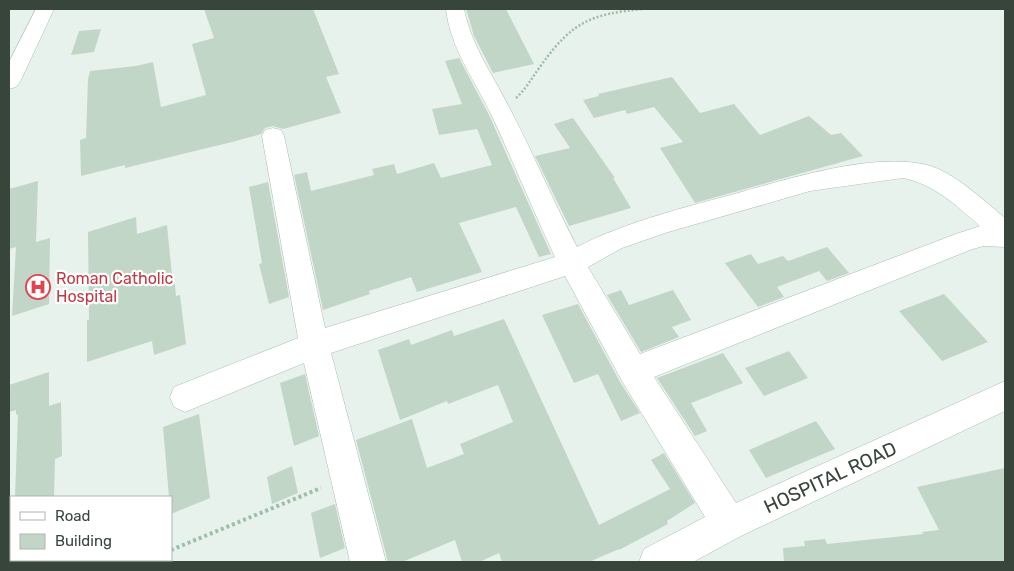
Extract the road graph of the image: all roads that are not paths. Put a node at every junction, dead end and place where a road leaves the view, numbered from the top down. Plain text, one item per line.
1 (45, 9) edge
2 (455, 9) edge
3 (9, 82) edge
4 (273, 136) dead end
5 (1005, 232) edge
6 (1005, 237) edge
7 (572, 263) junction
8 (314, 345) junction
9 (633, 371) junction
10 (1005, 396) edge
11 (185, 398) dead end
12 (729, 524) junction
13 (671, 559) edge
14 (368, 562) edge

1 - 3 street
2 - 7 street
4 - 8 street
5 - 7 street
6 - 9 street
7 - 8 street
7 - 9 street
8 - 11 street
8 - 14 street
9 - 12 street
10 - 12 street, HOSPITAL ROAD
12 - 13 street, HOSPITAL ROAD

